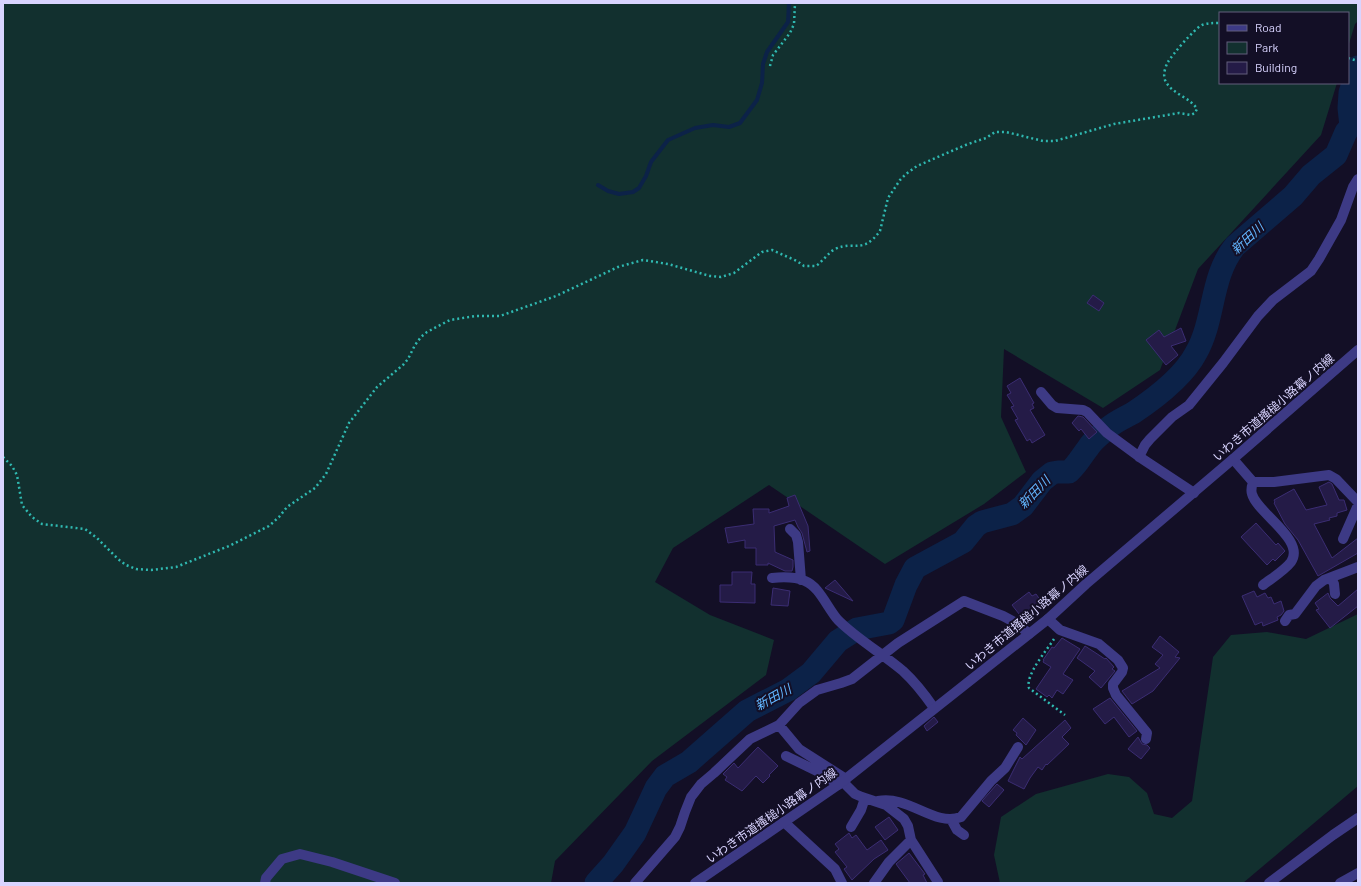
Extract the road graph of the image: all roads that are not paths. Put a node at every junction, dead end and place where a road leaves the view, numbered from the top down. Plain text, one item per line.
1 (1358, 179) edge
2 (1358, 350) edge
3 (1041, 392) dead end
4 (1139, 457) junction
5 (1233, 459) junction
6 (1253, 482) junction
7 (1194, 492) junction
8 (1358, 502) edge
9 (1358, 505) edge
10 (790, 529) dead end
11 (1343, 539) dead end
12 (1358, 567) edge
13 (772, 578) dead end
14 (1331, 578) junction
15 (801, 580) junction
16 (1263, 585) dead end
17 (1335, 594) dead end
18 (1048, 619) junction
19 (1285, 620) dead end
20 (1029, 634) junction
21 (882, 656) junction
22 (934, 708) junction
23 (779, 725) junction
24 (1146, 740) dead end
25 (1018, 747) dead end
26 (786, 756) dead end
27 (842, 781) junction
28 (865, 798) junction
29 (878, 802) junction
30 (1358, 818) edge
31 (951, 819) junction
32 (784, 822) junction
33 (851, 828) dead end
34 (964, 835) dead end
35 (911, 840) junction
36 (1358, 873) edge
37 (938, 882) dead end
38 (265, 883) edge
39 (395, 883) edge
40 (635, 883) edge
41 (695, 883) edge
42 (842, 883) edge
43 (874, 883) edge
44 (1269, 883) edge
45 (1340, 883) edge

1 - 4 street
2 - 5 street, いわき市道搔槌小路幕ノ内線
3 - 4 street
4 - 7 street
5 - 6 street
5 - 7 street, いわき市道搔槌小路幕ノ内線
6 - 8 street
6 - 16 street
7 - 18 street, いわき市道搔槌小路幕ノ内線
9 - 11 street
10 - 15 street
12 - 14 street
13 - 15 street
14 - 17 street
14 - 19 street
15 - 21 street
18 - 20 street, いわき市道搔槌小路幕ノ内線
18 - 24 street
20 - 21 street
20 - 22 street, いわき市道搔槌小路幕ノ内線
21 - 22 street
21 - 23 street
22 - 27 street, いわき市道搔槌小路幕ノ内線
23 - 27 street
23 - 40 street
25 - 31 street
26 - 27 street
27 - 28 street
27 - 32 street, いわき市道搔槌小路幕ノ内線
28 - 29 street
28 - 33 street
29 - 31 street
29 - 35 street
30 - 44 street
31 - 34 street
32 - 41 street, いわき市道搔槌小路幕ノ内線
32 - 42 street
35 - 37 street
35 - 43 street
36 - 45 street
38 - 39 street

